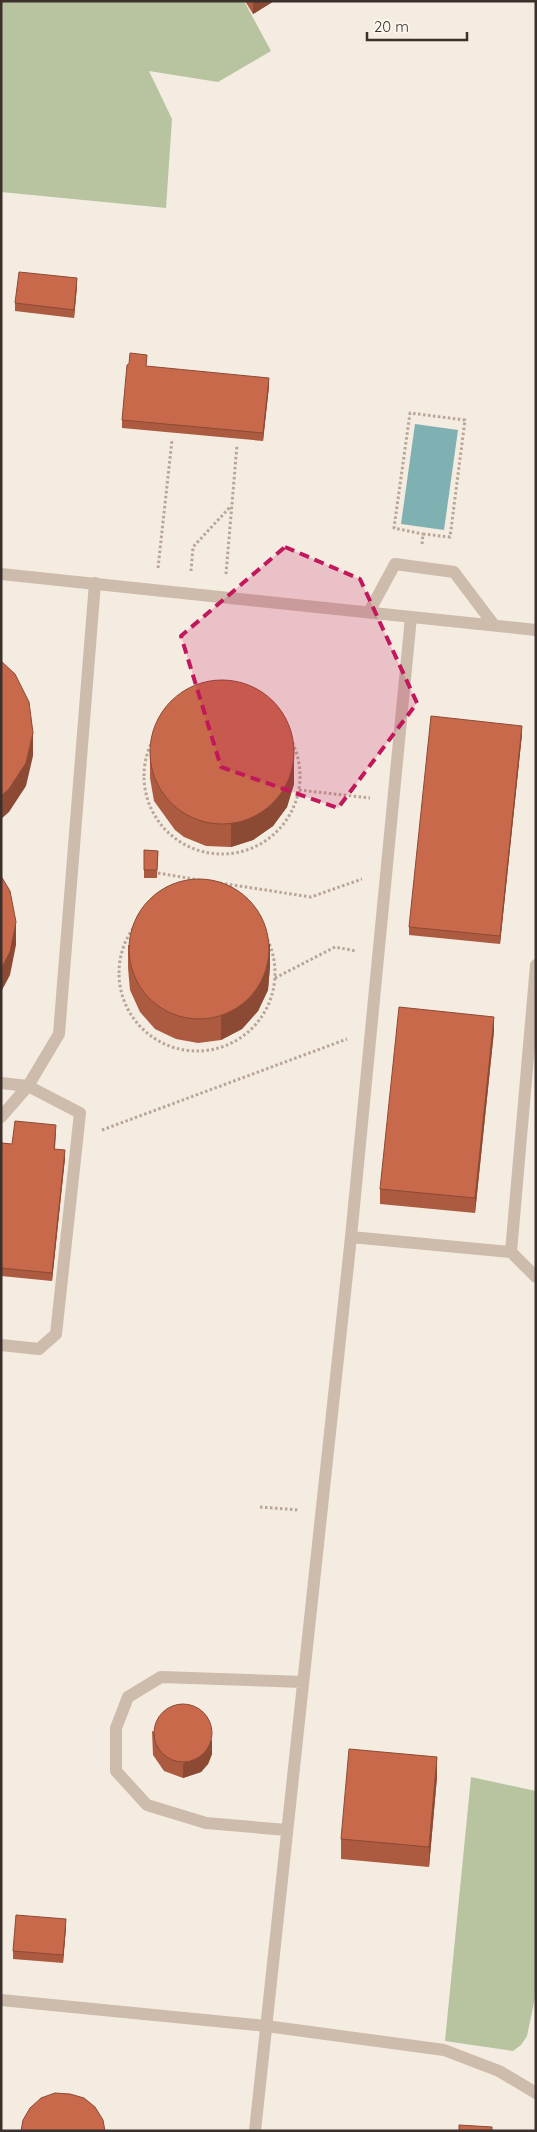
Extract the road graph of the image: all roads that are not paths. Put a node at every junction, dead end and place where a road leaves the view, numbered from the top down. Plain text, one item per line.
1 (1, 574) edge
2 (95, 583) junction
3 (369, 612) junction
4 (411, 617) junction
5 (494, 626) junction
6 (536, 630) edge
7 (536, 964) edge
8 (1, 1083) edge
9 (28, 1086) junction
10 (1, 1117) edge
11 (350, 1237) junction
12 (511, 1252) junction
13 (536, 1277) edge
14 (1, 1345) edge
15 (303, 1682) junction
16 (287, 1830) junction
17 (1, 2000) edge
18 (266, 2026) junction
19 (536, 2093) edge
20 (255, 2131) edge

1 - 2 lane
2 - 3 lane
2 - 9 lane
3 - 4 lane
3 - 5 lane
4 - 5 lane
4 - 11 lane
5 - 6 lane
7 - 12 lane
8 - 9 lane
9 - 10 lane
9 - 14 lane
11 - 12 lane
11 - 15 lane
12 - 13 lane
15 - 16 lane
15 - 16 lane
16 - 18 lane
17 - 18 lane
18 - 19 lane
18 - 20 lane

